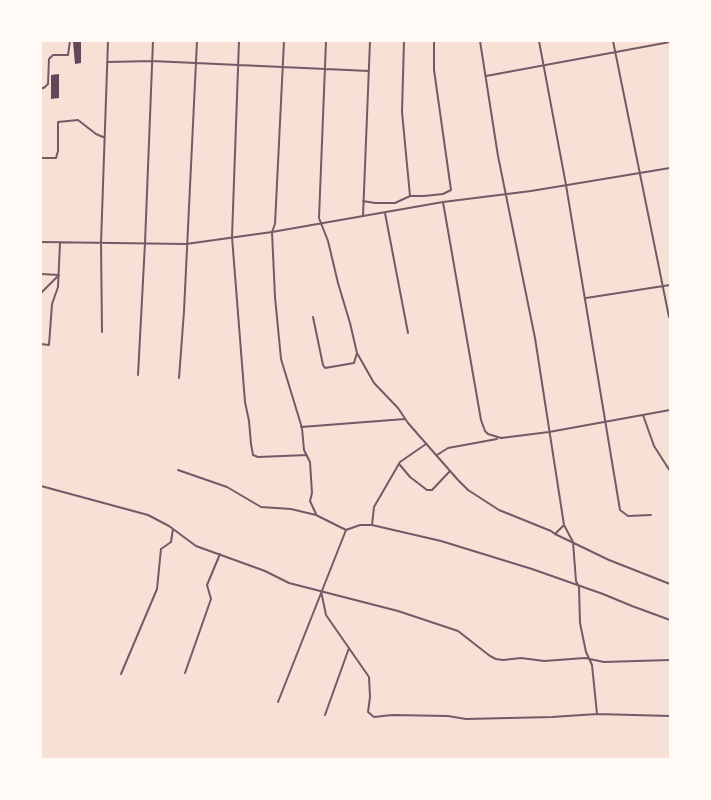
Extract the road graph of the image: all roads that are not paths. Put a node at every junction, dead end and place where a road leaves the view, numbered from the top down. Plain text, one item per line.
1 (70, 41) edge
2 (108, 41) edge
3 (153, 41) edge
4 (197, 41) edge
5 (239, 41) edge
6 (284, 41) edge
7 (326, 41) edge
8 (370, 41) edge
9 (404, 41) edge
10 (434, 41) edge
11 (480, 41) edge
12 (539, 41) edge
13 (613, 41) edge
14 (670, 42) edge
15 (615, 52) junction
16 (152, 60) junction
17 (106, 62) junction
18 (196, 63) junction
19 (238, 64) junction
20 (543, 65) junction
21 (282, 66) junction
22 (325, 68) junction
23 (369, 70) junction
24 (486, 76) junction
25 (41, 89) edge
26 (104, 137) junction
27 (41, 158) edge
28 (670, 168) edge
29 (639, 173) junction
30 (566, 185) junction
31 (507, 194) junction
32 (410, 196) junction
33 (363, 201) junction
34 (444, 202) junction
35 (384, 212) junction
36 (363, 216) junction
37 (320, 224) junction
38 (272, 232) junction
39 (232, 237) junction
40 (41, 242) edge
41 (60, 243) junction
42 (101, 243) junction
43 (145, 243) junction
44 (186, 244) junction
45 (41, 274) edge
46 (59, 275) junction
47 (670, 284) edge
48 (663, 286) junction
49 (41, 293) edge
50 (585, 298) junction
51 (313, 317) dead end
52 (669, 317) edge
53 (102, 332) dead end
54 (408, 334) dead end
55 (41, 344) edge
56 (357, 353) junction
57 (138, 375) dead end
58 (179, 378) dead end
59 (670, 410) edge
60 (643, 415) junction
61 (406, 419) junction
62 (606, 422) junction
63 (301, 428) junction
64 (549, 432) junction
65 (500, 438) junction
66 (426, 444) junction
67 (307, 455) junction
68 (437, 455) junction
69 (400, 464) junction
70 (178, 470) dead end
71 (450, 471) junction
72 (670, 471) edge
73 (41, 486) edge
74 (316, 515) junction
75 (651, 515) dead end
76 (564, 524) junction
77 (372, 525) junction
78 (173, 529) junction
79 (346, 530) junction
80 (555, 534) junction
81 (572, 542) junction
82 (220, 554) junction
83 (670, 584) edge
84 (579, 587) junction
85 (321, 591) junction
86 (670, 620) edge
87 (349, 648) junction
88 (589, 660) junction
89 (670, 660) edge
90 (185, 673) dead end
91 (121, 674) dead end
92 (278, 702) dead end
93 (598, 714) junction
94 (325, 715) dead end
95 (670, 716) edge

1 - 25 street
2 - 17 street
3 - 16 street
4 - 18 street
5 - 19 street
6 - 21 street
7 - 22 street
8 - 23 street
9 - 32 street
10 - 32 street
11 - 24 street
12 - 20 street
13 - 15 street
14 - 15 street
15 - 20 street
15 - 29 street
16 - 17 street
16 - 18 street
16 - 43 street
17 - 26 street
18 - 19 street
18 - 44 street
19 - 21 street
19 - 39 street
20 - 24 street
20 - 30 street
21 - 22 street
21 - 38 street
22 - 23 street
22 - 37 street
23 - 33 street
24 - 31 street
26 - 27 street
26 - 42 street
28 - 29 street
29 - 30 street
29 - 48 street
30 - 31 street
30 - 50 street
31 - 34 street
31 - 64 street
32 - 33 street
33 - 36 street
34 - 35 street
34 - 65 street
35 - 36 street
35 - 54 street
36 - 37 street
37 - 38 street
37 - 56 street
38 - 39 street
38 - 63 street
39 - 44 street
39 - 67 street
40 - 41 street
41 - 42 street
41 - 46 street
42 - 43 street
42 - 53 street
43 - 44 street
43 - 57 street
44 - 58 street
45 - 46 street
46 - 49 street
46 - 55 street
47 - 48 street
48 - 50 street
48 - 52 street
50 - 62 street
51 - 56 street
56 - 61 street
59 - 60 street
60 - 62 street
60 - 72 street
61 - 63 street
61 - 66 street
62 - 64 street
62 - 75 street
63 - 67 street
64 - 65 street
64 - 76 street
65 - 68 street
66 - 68 street
66 - 69 street
67 - 74 street
68 - 71 street
69 - 71 street
69 - 77 street
70 - 74 street
71 - 80 street
73 - 78 street
74 - 79 street
76 - 80 street
76 - 81 street
77 - 79 street
77 - 84 street
78 - 82 street
78 - 91 street
79 - 85 street
80 - 81 street
81 - 83 street
81 - 84 street
82 - 85 street
82 - 90 street
84 - 86 street
84 - 88 street
85 - 87 street
85 - 88 street
85 - 92 street
87 - 93 street
87 - 94 street
88 - 89 street
88 - 93 street
93 - 95 street

